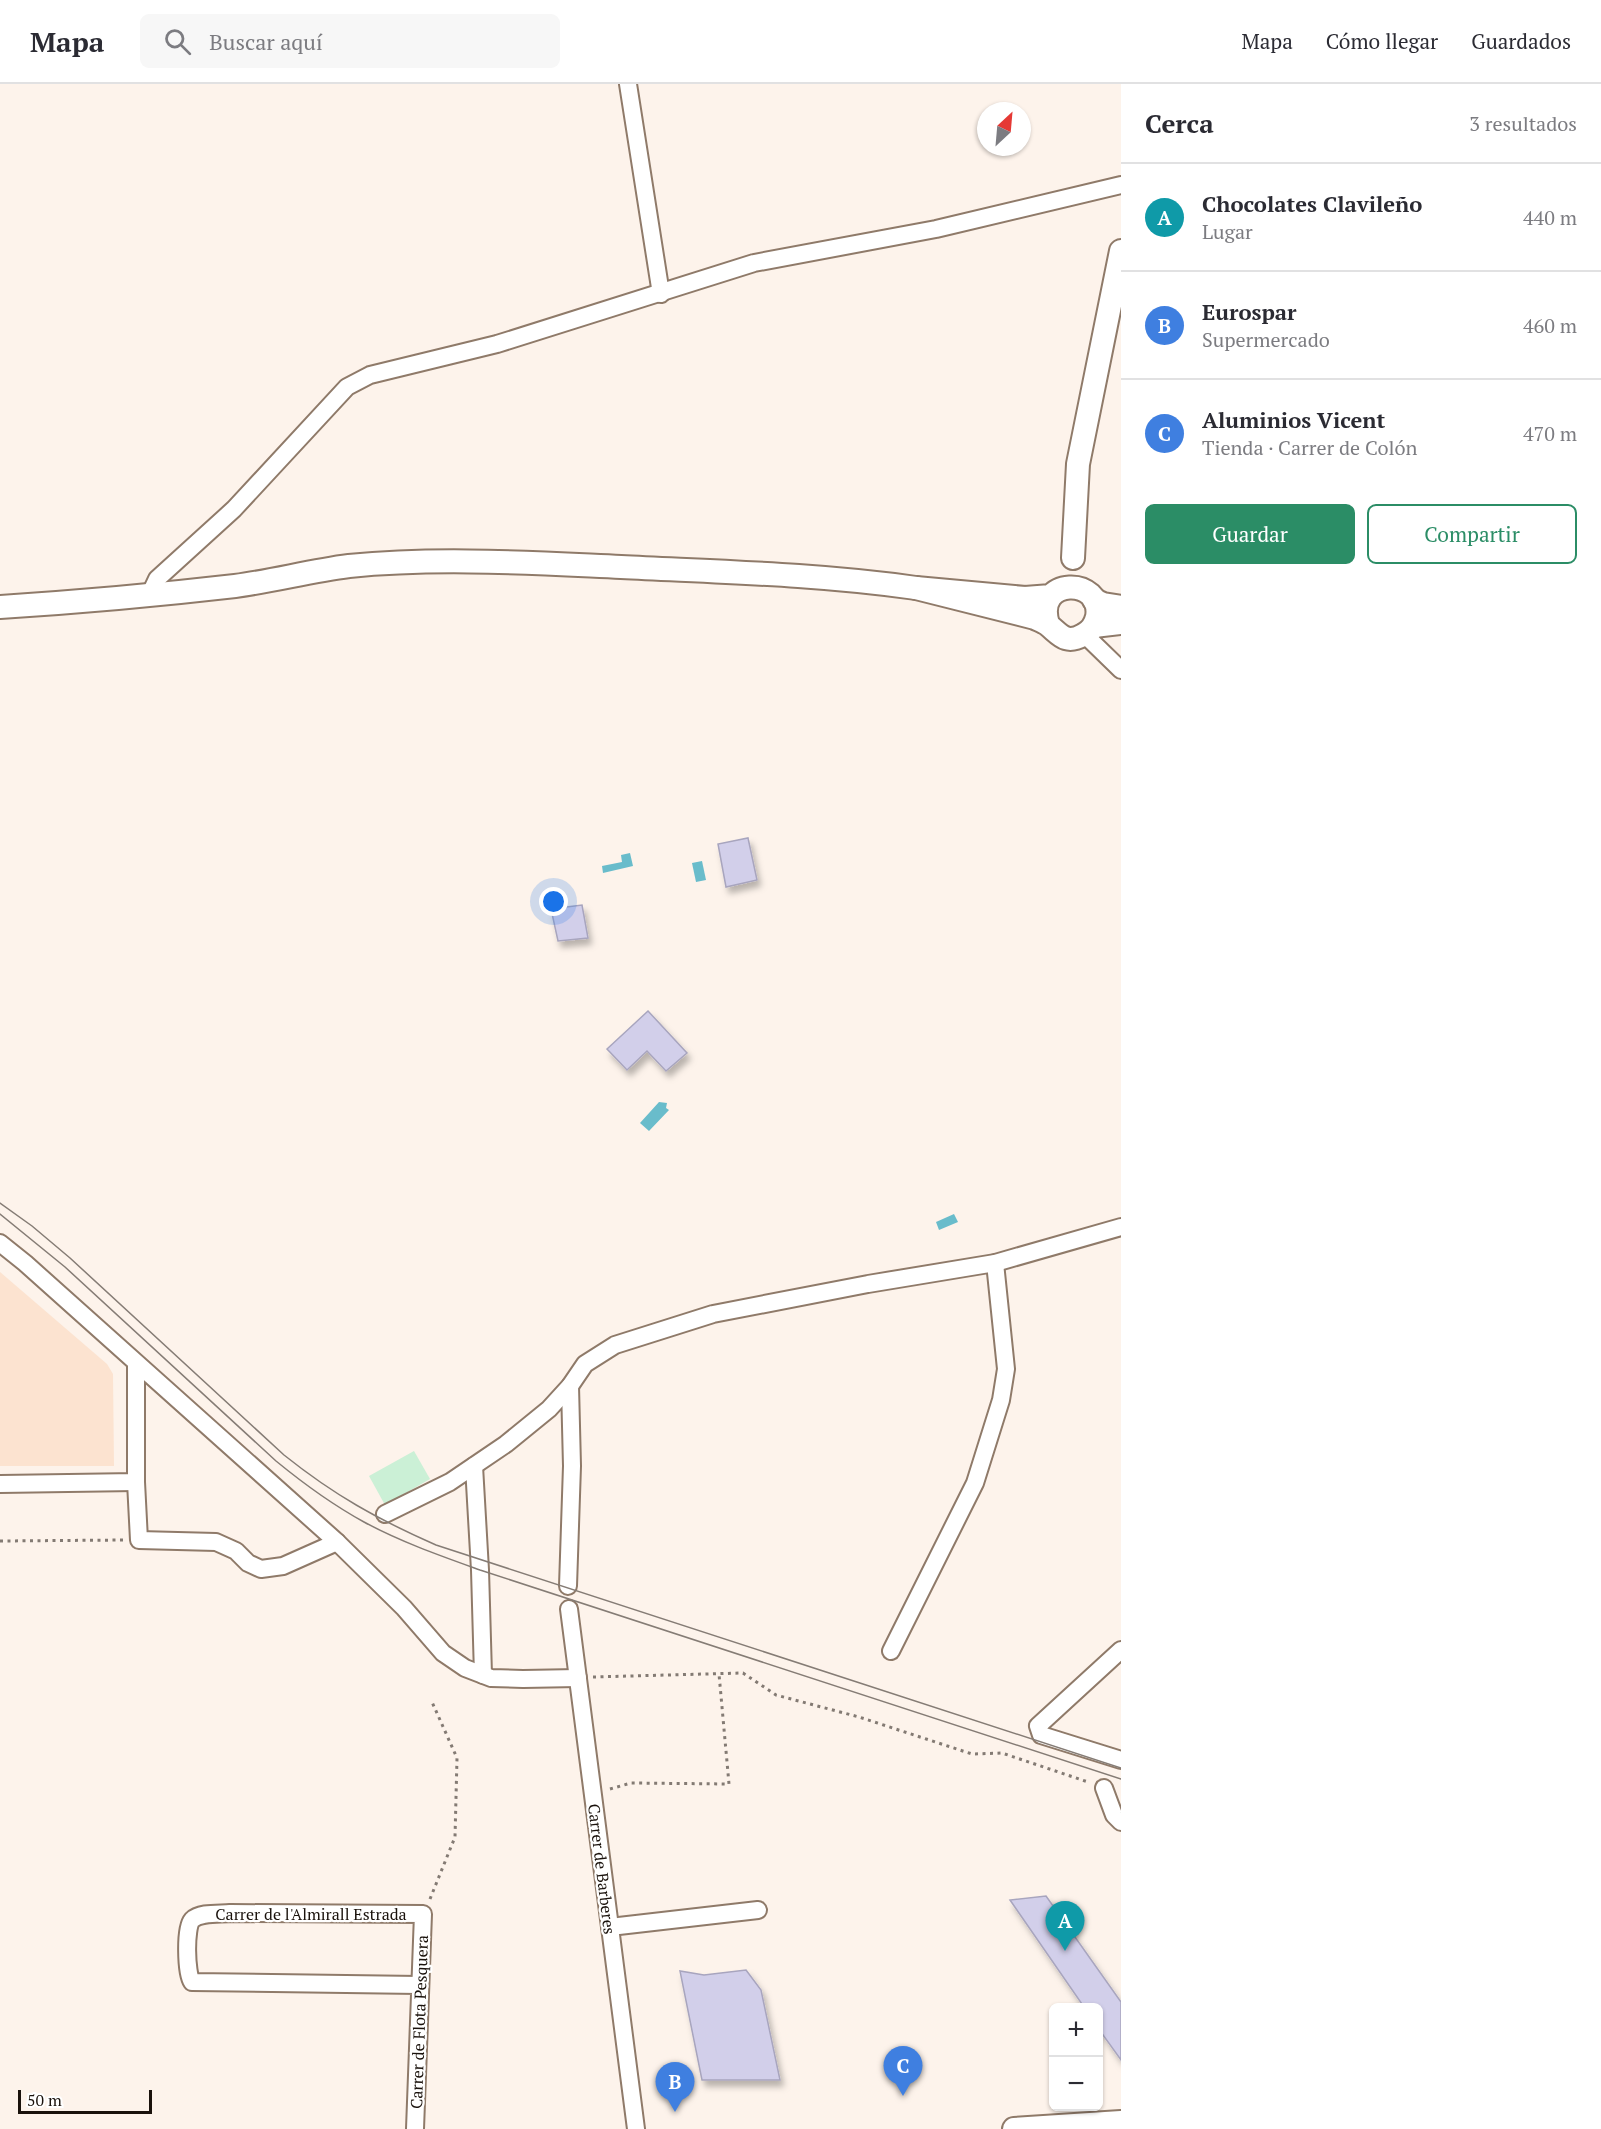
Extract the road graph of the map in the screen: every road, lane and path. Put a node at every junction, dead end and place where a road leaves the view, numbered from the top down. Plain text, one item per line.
1 (628, 84) edge
2 (1121, 185) edge
3 (1121, 251) edge
4 (661, 294) junction
5 (916, 588) junction
6 (150, 594) junction
7 (1072, 594) junction
8 (0, 607) edge
9 (1121, 607) edge
10 (1121, 623) edge
11 (1047, 624) junction
12 (1089, 630) junction
13 (1121, 670) edge
14 (1121, 1227) edge
15 (0, 1243) edge
16 (996, 1263) junction
17 (136, 1364) junction
18 (570, 1386) junction
19 (474, 1466) junction
20 (136, 1482) junction
21 (0, 1484) edge
22 (386, 1514) dead end
23 (139, 1540) junction
24 (0, 1541) edge
25 (337, 1542) junction
26 (567, 1586) dead end
27 (569, 1610) dead end
28 (1121, 1650) edge
29 (891, 1651) dead end
30 (719, 1674) junction
31 (483, 1675) junction
32 (578, 1678) junction
33 (432, 1702) dead end
34 (1121, 1760) edge
35 (1104, 1788) joint
36 (593, 1793) junction
37 (1120, 1819) edge
38 (758, 1910) dead end
39 (423, 1914) junction
40 (610, 1927) junction
41 (419, 1985) junction
42 (1121, 2122) edge
43 (415, 2129) edge
44 (636, 2129) edge
45 (1014, 2129) edge

1 - 4 street
2 - 4 street
3 - 7 main road
4 - 6 street
5 - 6 main road
5 - 7 main road
5 - 11 main road
6 - 8 main road
7 - 9 main road
7 - 11 main road
7 - 12 main road
10 - 12 main road
11 - 12 main road
12 - 13 street
14 - 16 street
15 - 17 street
16 - 18 street
16 - 29 street
17 - 20 street
17 - 25 street
18 - 19 street
18 - 26 street
19 - 22 street
19 - 31 street
20 - 21 street
20 - 23 street
23 - 24 path
23 - 25 street
25 - 31 street
27 - 32 street, Carrer de Barberes
28 - 34 street
30 - 32 path
30 - 35 path
30 - 36 path
31 - 32 street
32 - 36 street, Carrer de Barberes
33 - 39 path
35 - 37 street
36 - 40 street, Carrer de Barberes
38 - 40 street
39 - 41 street, Carrer de Flota Pesquera
39 - 41 street, Carrer de l'Almirall Estrada
40 - 44 street, Carrer de Barberes
41 - 43 street, Carrer de Flota Pesquera
42 - 45 main road

